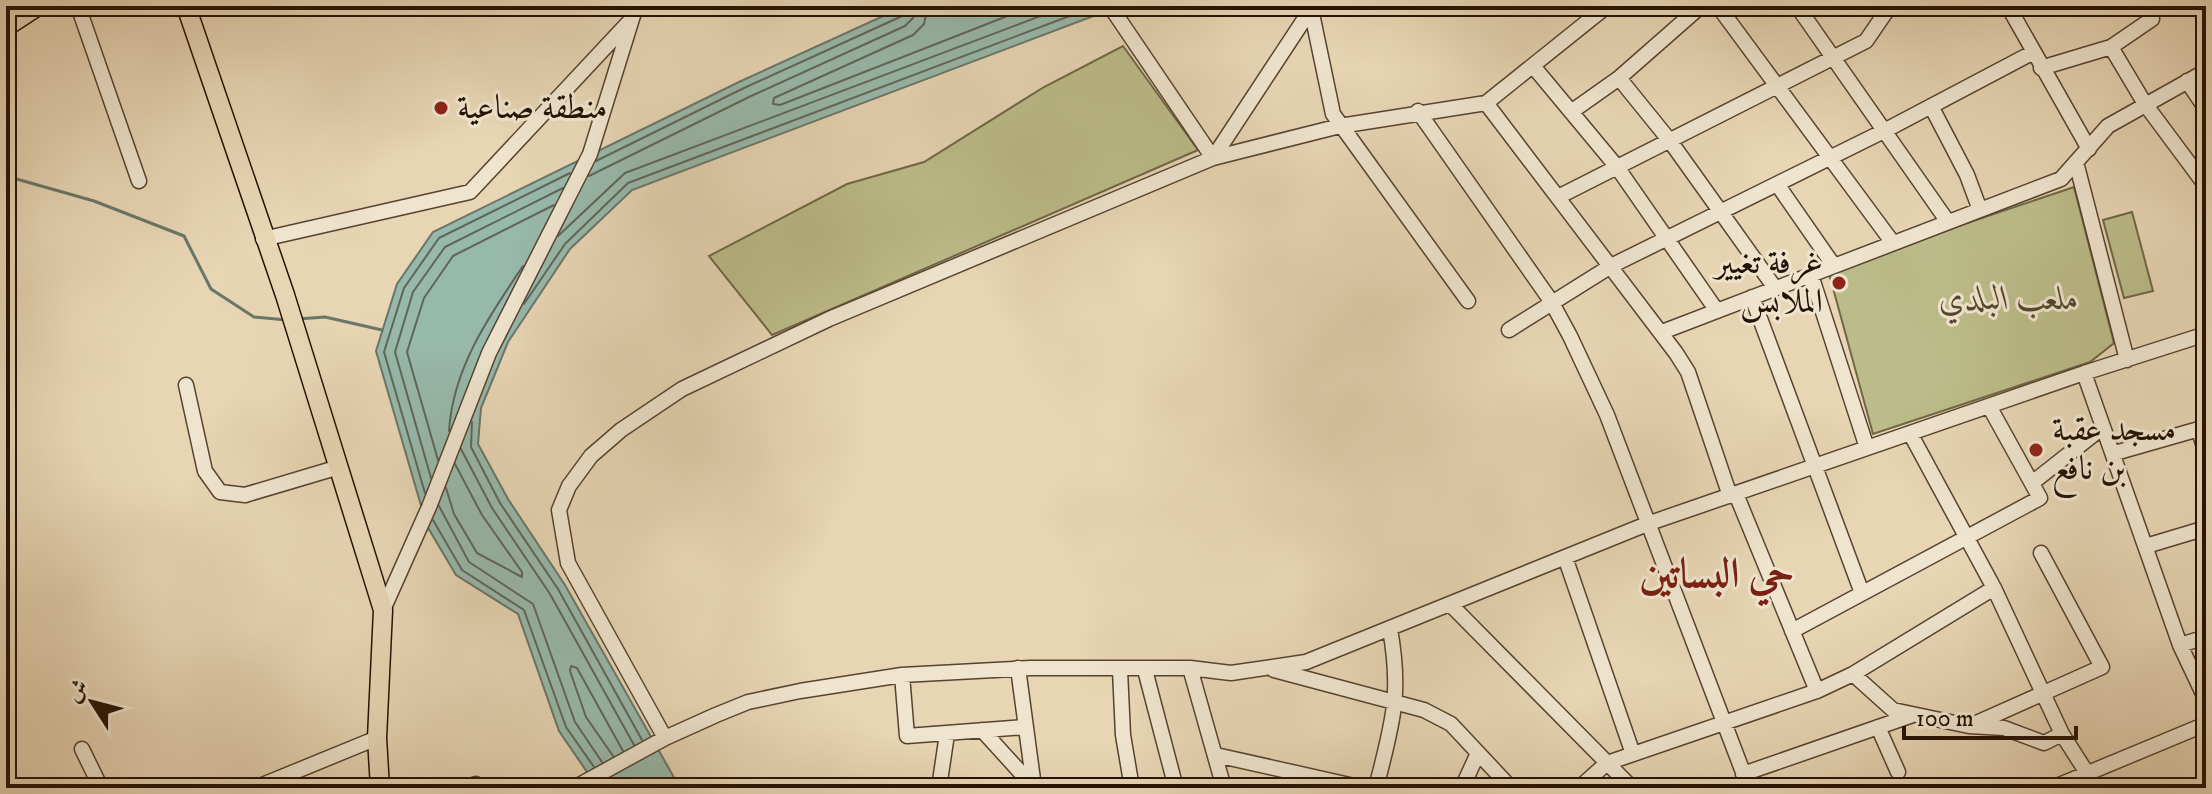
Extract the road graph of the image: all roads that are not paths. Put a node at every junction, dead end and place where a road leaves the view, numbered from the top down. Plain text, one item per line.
1 (38, 6) edge
2 (78, 6) edge
3 (186, 6) edge
4 (1110, 6) edge
5 (1607, 6) edge
6 (1701, 6) edge
7 (1718, 6) edge
8 (1797, 6) edge
9 (1890, 6) edge
10 (2008, 6) edge
11 (1312, 8) edge
12 (634, 12) edge
13 (11, 18) edge
14 (2152, 19) dead end
15 (2111, 47) junction
16 (2032, 53) junction
17 (1834, 58) junction
18 (1533, 66) junction
19 (2041, 68) junction
20 (2206, 71) edge
21 (1619, 78) junction
22 (2187, 81) junction
23 (1777, 87) junction
24 (1486, 103) junction
25 (2145, 104) junction
26 (1931, 106) junction
27 (2206, 109) edge
28 (1418, 111) junction
29 (1571, 112) junction
30 (1340, 126) junction
31 (1884, 131) junction
32 (1670, 141) junction
33 (2089, 149) junction
34 (1213, 158) junction
35 (1829, 158) junction
36 (2076, 162) junction
37 (1617, 167) junction
38 (139, 181) dead end
39 (1777, 184) junction
40 (2206, 186) edge
41 (1558, 197) junction
42 (1980, 210) junction
43 (1722, 211) junction
44 (1948, 222) junction
45 (1669, 237) junction
46 (263, 239) junction
47 (1893, 243) junction
48 (1611, 266) junction
49 (1834, 266) junction
50 (1811, 275) junction
51 (1775, 288) junction
52 (1752, 297) junction
53 (1468, 301) dead end
54 (1551, 301) junction
55 (1717, 311) junction
56 (1509, 330) dead end
57 (1662, 332) junction
58 (2206, 334) edge
59 (2127, 360) junction
60 (2084, 373) junction
61 (186, 385) dead end
62 (1989, 406) junction
63 (2103, 427) junction
64 (2202, 429) edge
65 (1910, 433) junction
66 (1867, 448) junction
67 (2115, 453) junction
68 (2206, 454) edge
69 (339, 467) junction
70 (1814, 467) junction
71 (2032, 483) junction
72 (1733, 495) junction
73 (1647, 524) junction
74 (2206, 528) edge
75 (1967, 537) junction
76 (2146, 546) junction
77 (2041, 553) dead end
78 (1565, 557) junction
79 (1994, 588) junction
80 (1862, 593) junction
81 (1450, 604) junction
82 (383, 610) junction
83 (1390, 629) junction
84 (1792, 631) junction
85 (2206, 637) edge
86 (2180, 645) junction
87 (1018, 668) junction
88 (1190, 668) junction
89 (1270, 669) junction
90 (1120, 670) junction
91 (1145, 670) junction
92 (1853, 674) junction
93 (902, 675) junction
94 (1817, 691) junction
95 (2041, 691) junction
96 (2206, 700) edge
97 (1397, 703) junction
98 (1914, 715) junction
99 (1723, 723) junction
100 (2206, 724) edge
101 (1969, 726) junction
102 (1024, 727) junction
103 (1878, 727) junction
104 (982, 730) junction
105 (947, 734) junction
106 (2062, 734) junction
107 (377, 738) junction
108 (661, 740) junction
109 (82, 749) dead end
110 (1478, 753) junction
111 (1633, 754) junction
112 (1216, 755) junction
113 (1607, 763) junction
114 (1898, 772) dead end
115 (2087, 773) junction
116 (1746, 781) edge
117 (284, 783) edge
118 (101, 788) edge
119 (255, 788) edge
120 (380, 788) edge
121 (466, 788) edge
122 (476, 788) edge
123 (574, 788) edge
124 (939, 788) edge
125 (1034, 788) edge
126 (1132, 788) edge
127 (1176, 788) edge
128 (1224, 788) edge
129 (1363, 788) edge
130 (1376, 788) edge
131 (1462, 788) edge
132 (1511, 788) edge
133 (1579, 788) edge
134 (1632, 788) edge
135 (2052, 788) edge

1 - 13 main road
2 - 38 street
3 - 46 main road
4 - 34 street
5 - 18 street
6 - 21 street
7 - 23 street
8 - 17 street
9 - 17 street
10 - 16 street
11 - 30 street
11 - 34 street
12 - 46 street
12 - 82 street
14 - 15 street
15 - 19 street
15 - 25 street
16 - 19 street
16 - 26 street
17 - 23 street
17 - 31 street
18 - 24 street
18 - 29 street
19 - 33 street
20 - 22 street
21 - 29 street
21 - 32 street
22 - 25 street
22 - 27 street
23 - 32 street
23 - 35 street
24 - 28 street
24 - 41 street
25 - 33 street
25 - 40 street
26 - 31 street
26 - 42 street
28 - 30 street
28 - 54 street
29 - 37 street
30 - 34 street
30 - 53 street
31 - 35 street
31 - 44 street
32 - 37 street
32 - 43 street
33 - 36 street
34 - 108 street
35 - 39 street
35 - 47 street
36 - 42 street
36 - 59 street
37 - 41 street
37 - 45 street
39 - 43 street
39 - 49 street
41 - 48 street
42 - 44 street
43 - 45 street
43 - 51 street
44 - 47 street
45 - 48 street
45 - 55 street
46 - 69 main road
47 - 49 street
48 - 54 street
48 - 57 street
49 - 50 street
50 - 51 street
50 - 66 street
51 - 52 street
52 - 55 street
52 - 70 street
54 - 56 street
54 - 73 street
55 - 57 street
57 - 72 street
58 - 59 street
59 - 60 street
60 - 62 street
60 - 63 street
61 - 69 street
62 - 65 street
62 - 71 street
63 - 67 street
63 - 71 street
64 - 67 street
64 - 68 street
65 - 66 street
65 - 75 street
66 - 70 street
67 - 76 street
69 - 82 main road
70 - 72 street
70 - 80 street
71 - 75 street
72 - 73 street
72 - 84 street
73 - 78 street
73 - 99 street
74 - 76 street
75 - 79 street
75 - 80 street
76 - 86 street
77 - 95 street
78 - 81 street
78 - 111 street
79 - 92 street
79 - 95 street
80 - 84 street
81 - 83 street
81 - 113 street
82 - 107 main road
83 - 89 street
83 - 97 street
84 - 94 street
85 - 86 street
86 - 96 street
87 - 90 street
87 - 93 street
87 - 102 street
88 - 89 street
88 - 91 street
88 - 112 street
89 - 97 street
90 - 91 street
90 - 126 street
91 - 127 street
92 - 94 street
92 - 98 street
93 - 105 street
93 - 108 street
94 - 99 street
95 - 101 street
95 - 106 street
97 - 110 street
97 - 130 street
98 - 101 street
98 - 103 street
99 - 111 street
99 - 116 street
100 - 115 street
101 - 106 street
102 - 104 street
102 - 125 street
103 - 114 street
103 - 116 street
104 - 105 street
104 - 125 street
105 - 124 street
106 - 115 street
107 - 117 street
107 - 120 main road
108 - 123 street
109 - 118 street
110 - 131 street
110 - 132 street
111 - 113 street
112 - 128 street
112 - 129 street
113 - 133 street
113 - 134 street
115 - 135 street
117 - 119 street
121 - 122 street

